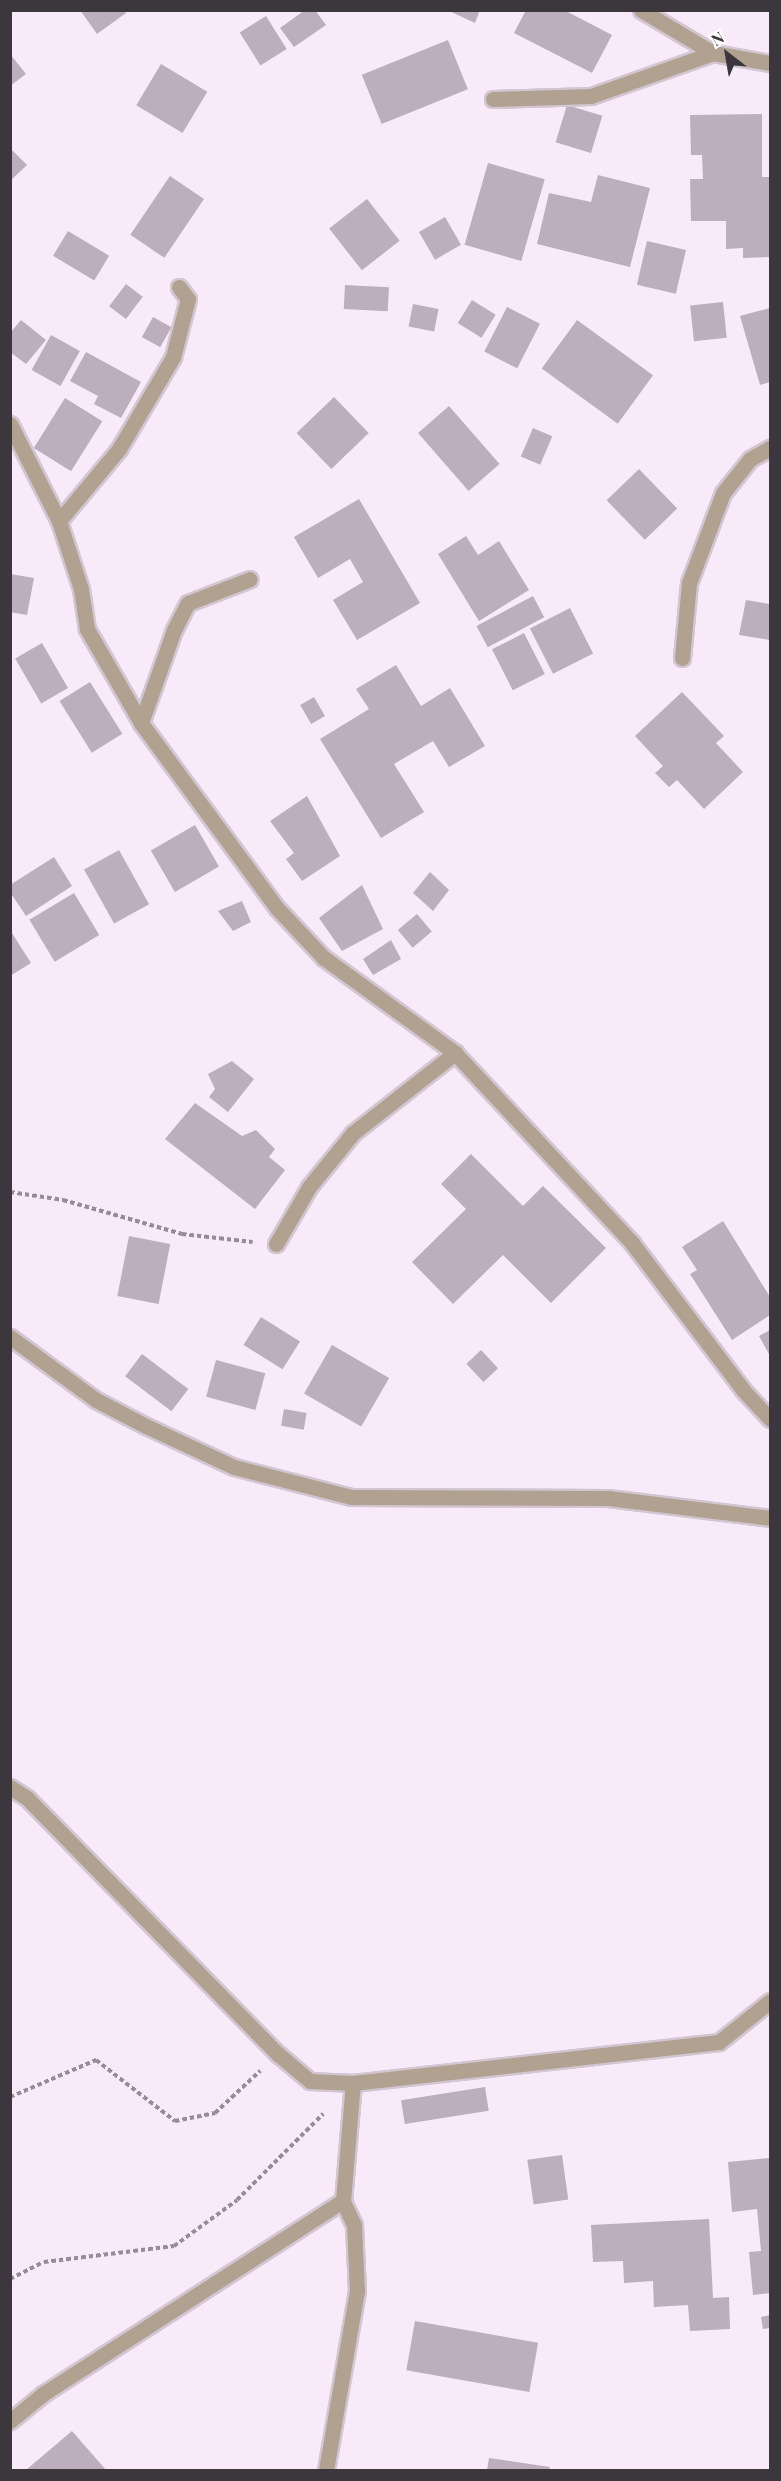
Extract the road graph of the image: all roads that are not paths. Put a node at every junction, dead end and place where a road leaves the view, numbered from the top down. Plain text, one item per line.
1 (641, 10) edge
2 (713, 52) junction
3 (771, 63) edge
4 (493, 99) dead end
5 (179, 287) dead end
6 (10, 424) edge
7 (771, 448) edge
8 (59, 521) junction
9 (250, 579) dead end
10 (682, 658) dead end
11 (141, 723) junction
12 (455, 1053) junction
13 (276, 1245) road end
14 (10, 1337) edge
15 (771, 1419) edge
16 (771, 1518) edge
17 (10, 1787) edge
18 (771, 2001) edge
19 (353, 2083) junction
20 (343, 2201) junction
21 (10, 2421) edge
22 (326, 2470) edge

1 - 2 street
2 - 3 street
2 - 4 street
5 - 8 street
6 - 8 street
7 - 10 street
8 - 11 street
9 - 11 street
11 - 12 street
12 - 13 street
12 - 15 street
14 - 16 street
17 - 19 street
18 - 19 street
19 - 20 street
20 - 21 street
20 - 22 street

